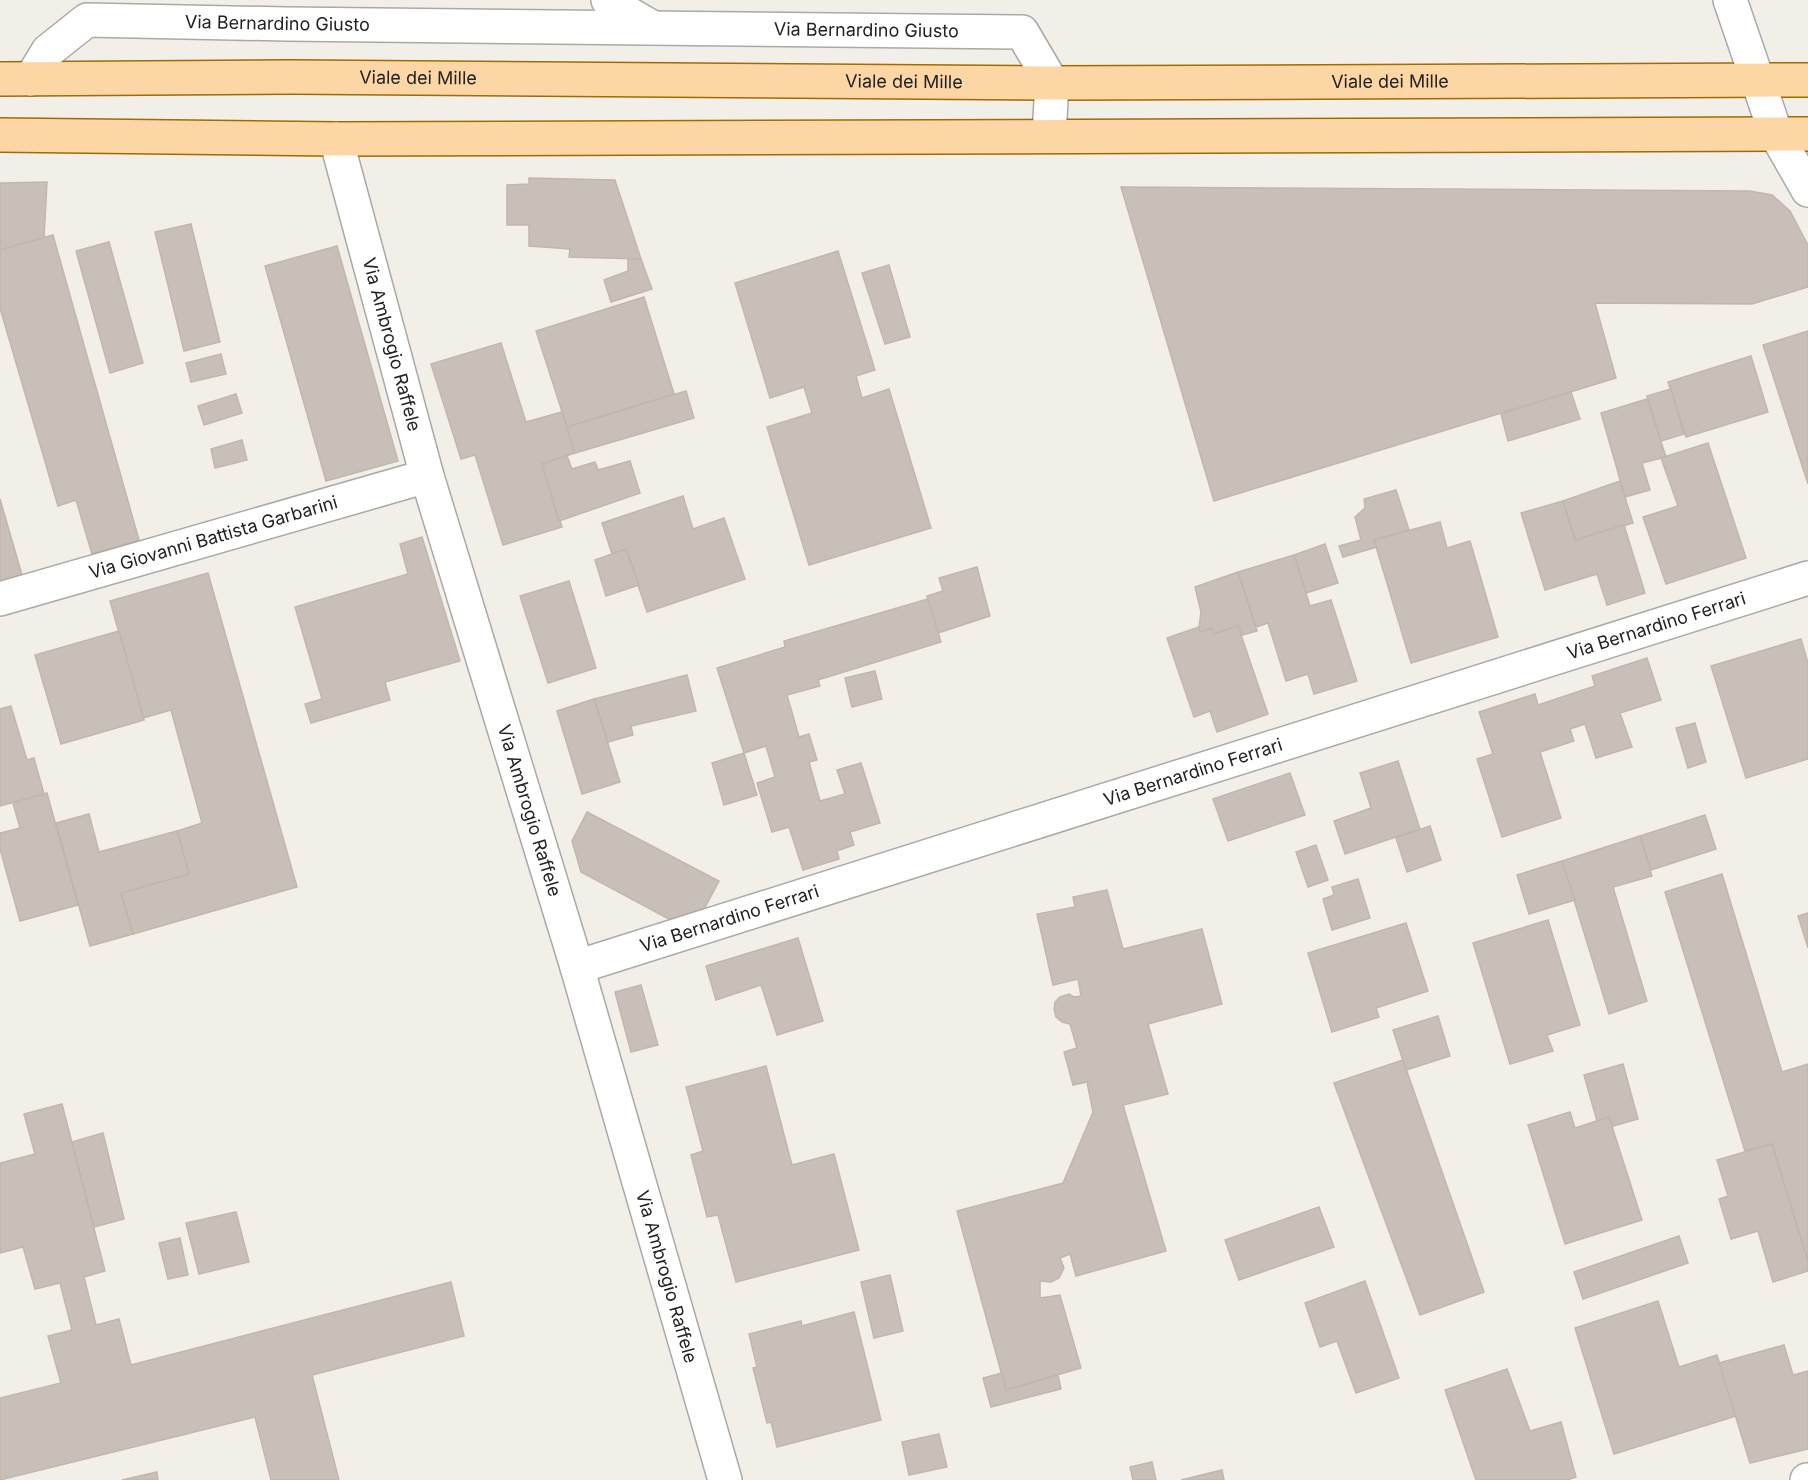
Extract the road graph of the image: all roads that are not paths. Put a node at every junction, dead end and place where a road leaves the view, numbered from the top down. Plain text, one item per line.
1 (609, 0) edge
2 (1730, 0) edge
3 (81, 10) edge
4 (474, 12) edge
5 (651, 27) junction
6 (15, 79) edge
7 (1756, 80) junction
8 (1808, 80) edge
9 (1052, 83) junction
10 (1776, 134) junction
11 (1808, 134) edge
12 (0, 135) edge
13 (1049, 136) junction
14 (336, 139) junction
15 (1808, 190) edge
16 (428, 476) junction
17 (1808, 578) edge
18 (0, 599) edge
19 (577, 967) junction
20 (725, 1480) edge

1 - 5 street, Via Bernardino Giusto
2 - 7 street
3 - 4 street, Via Bernardino Giusto
3 - 6 street, Via Bernardino Giusto
4 - 5 street, Via Bernardino Giusto
5 - 9 street, Via Bernardino Giusto
6 - 9 main road, Viale dei Mille
7 - 8 main road, Viale dei Mille
7 - 9 main road, Viale dei Mille
7 - 10 street
9 - 13 street
10 - 11 main road
10 - 13 main road
10 - 15 street
12 - 14 main road
13 - 14 main road
14 - 16 street, Via Ambrogio Raffele
16 - 18 street, Via Giovanni Battista Garbarini
16 - 19 street, Via Ambrogio Raffele
17 - 19 street, Via Bernardino Ferrari
19 - 20 street, Via Ambrogio Raffele

